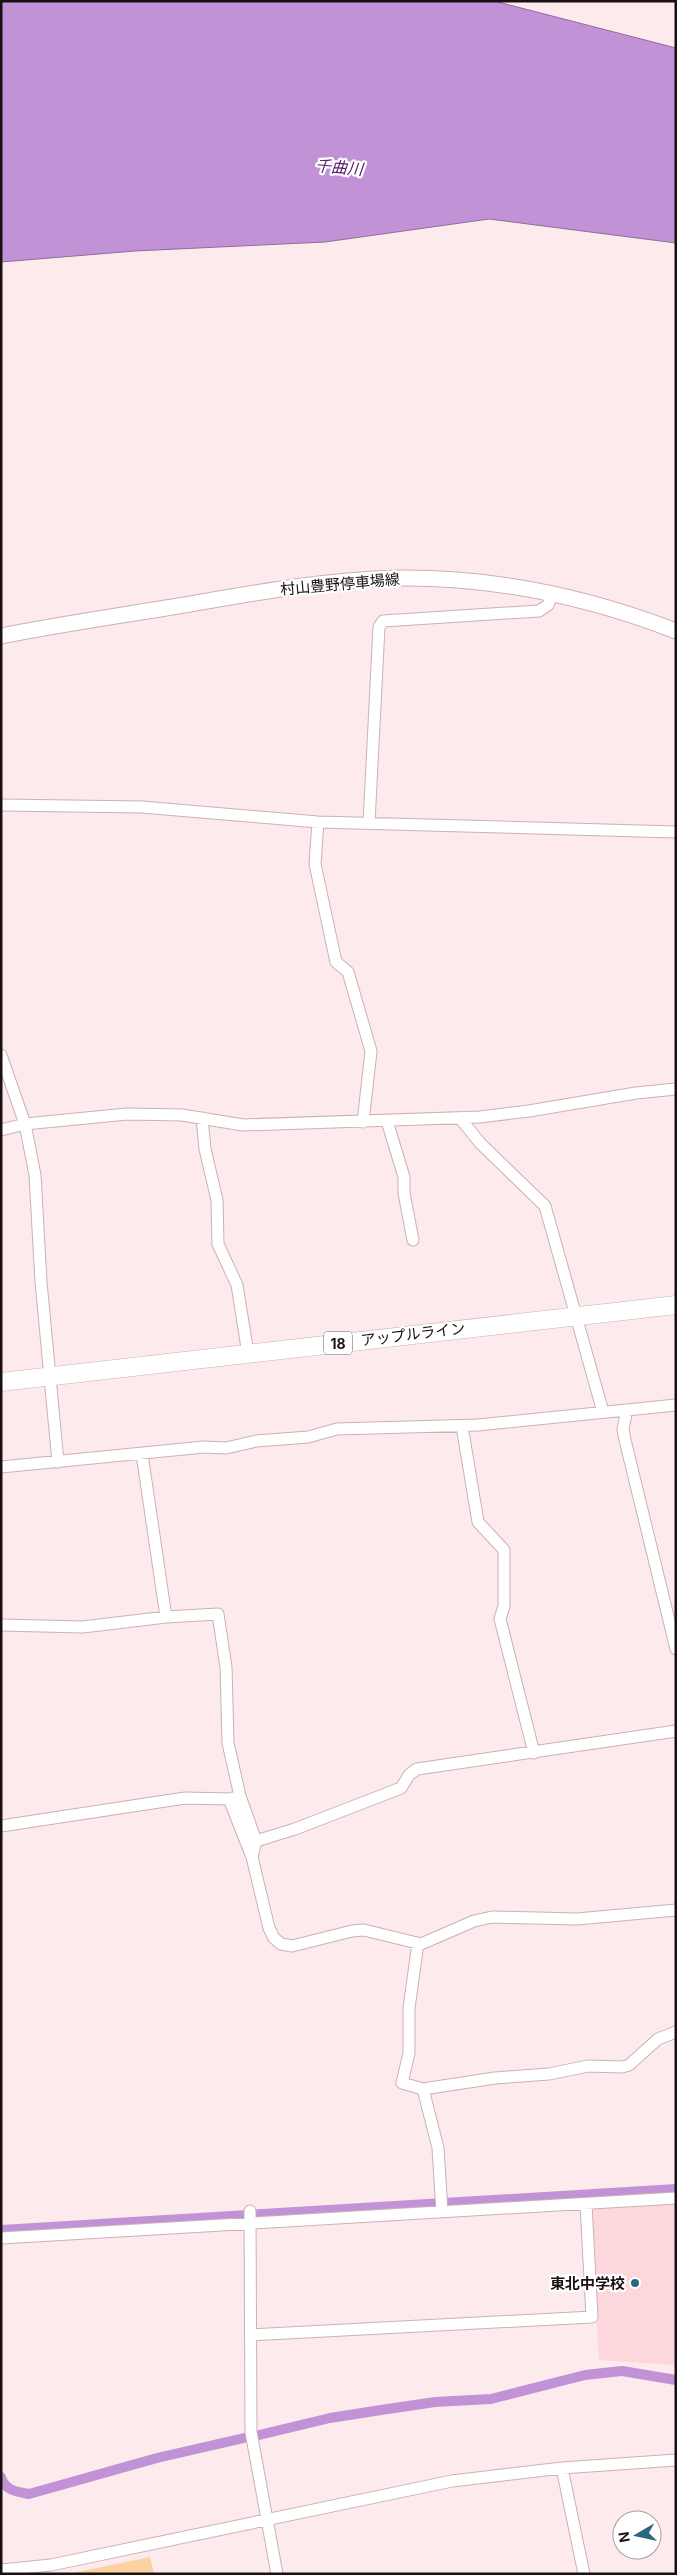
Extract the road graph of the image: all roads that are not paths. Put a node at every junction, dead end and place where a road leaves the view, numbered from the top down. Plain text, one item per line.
1 (552, 595) junction
2 (676, 631) edge
3 (1, 636) edge
4 (1, 805) edge
5 (318, 822) junction
6 (368, 823) junction
7 (676, 832) edge
8 (1, 1055) edge
9 (676, 1089) edge
10 (202, 1118) junction
11 (460, 1118) junction
12 (387, 1121) junction
13 (364, 1122) junction
14 (25, 1124) junction
15 (1, 1130) edge
16 (413, 1240) dead end
17 (676, 1305) edge
18 (577, 1315) junction
19 (248, 1354) junction
20 (48, 1376) junction
21 (1, 1382) edge
22 (676, 1406) edge
23 (627, 1410) junction
24 (603, 1412) junction
25 (462, 1426) junction
26 (142, 1454) junction
27 (58, 1462) junction
28 (1, 1466) edge
29 (166, 1618) junction
30 (1, 1625) edge
31 (676, 1649) edge
32 (676, 1731) edge
33 (534, 1753) junction
34 (235, 1797) junction
35 (1, 1826) edge
36 (256, 1841) junction
37 (252, 1856) junction
38 (676, 1910) edge
39 (418, 1943) junction
40 (676, 2032) edge
41 (423, 2089) junction
42 (676, 2198) edge
43 (586, 2204) junction
44 (442, 2206) junction
45 (250, 2218) junction
46 (1, 2238) edge
47 (251, 2335) junction
48 (676, 2460) edge
49 (562, 2468) junction
50 (266, 2519) junction
51 (1, 2570) edge
52 (51, 2570) edge
53 (277, 2574) edge
54 (584, 2574) edge

1 - 2 main road, 村山豊野停車場線
1 - 3 main road, 村山豊野停車場線
1 - 6 street
4 - 5 street
5 - 6 street
5 - 13 street
6 - 7 street
8 - 14 street
9 - 11 street
10 - 13 street
10 - 14 street
10 - 19 street
11 - 12 street
11 - 18 street
12 - 13 street
12 - 16 street
14 - 15 street
14 - 20 street
17 - 18 highway, アップルライン / 18
18 - 19 highway, アップルライン / 18
18 - 24 street
19 - 20 highway, アップルライン / 18
20 - 21 highway, アップルライン / 18
20 - 27 street
22 - 23 street
23 - 24 street
23 - 31 street
24 - 25 street
25 - 26 street
25 - 33 street
26 - 27 street
26 - 29 street
27 - 28 street
29 - 30 street
29 - 34 street
32 - 33 street
33 - 36 street
34 - 35 street
34 - 36 street
34 - 37 street
36 - 37 street
37 - 39 street
38 - 39 street
39 - 41 street
40 - 41 street
41 - 44 street
42 - 43 street
43 - 44 street
43 - 47 street
44 - 45 street
45 - 46 street
45 - 47 street
47 - 50 street
48 - 49 street
49 - 50 street
49 - 54 street
50 - 52 street
50 - 53 street
51 - 52 street

